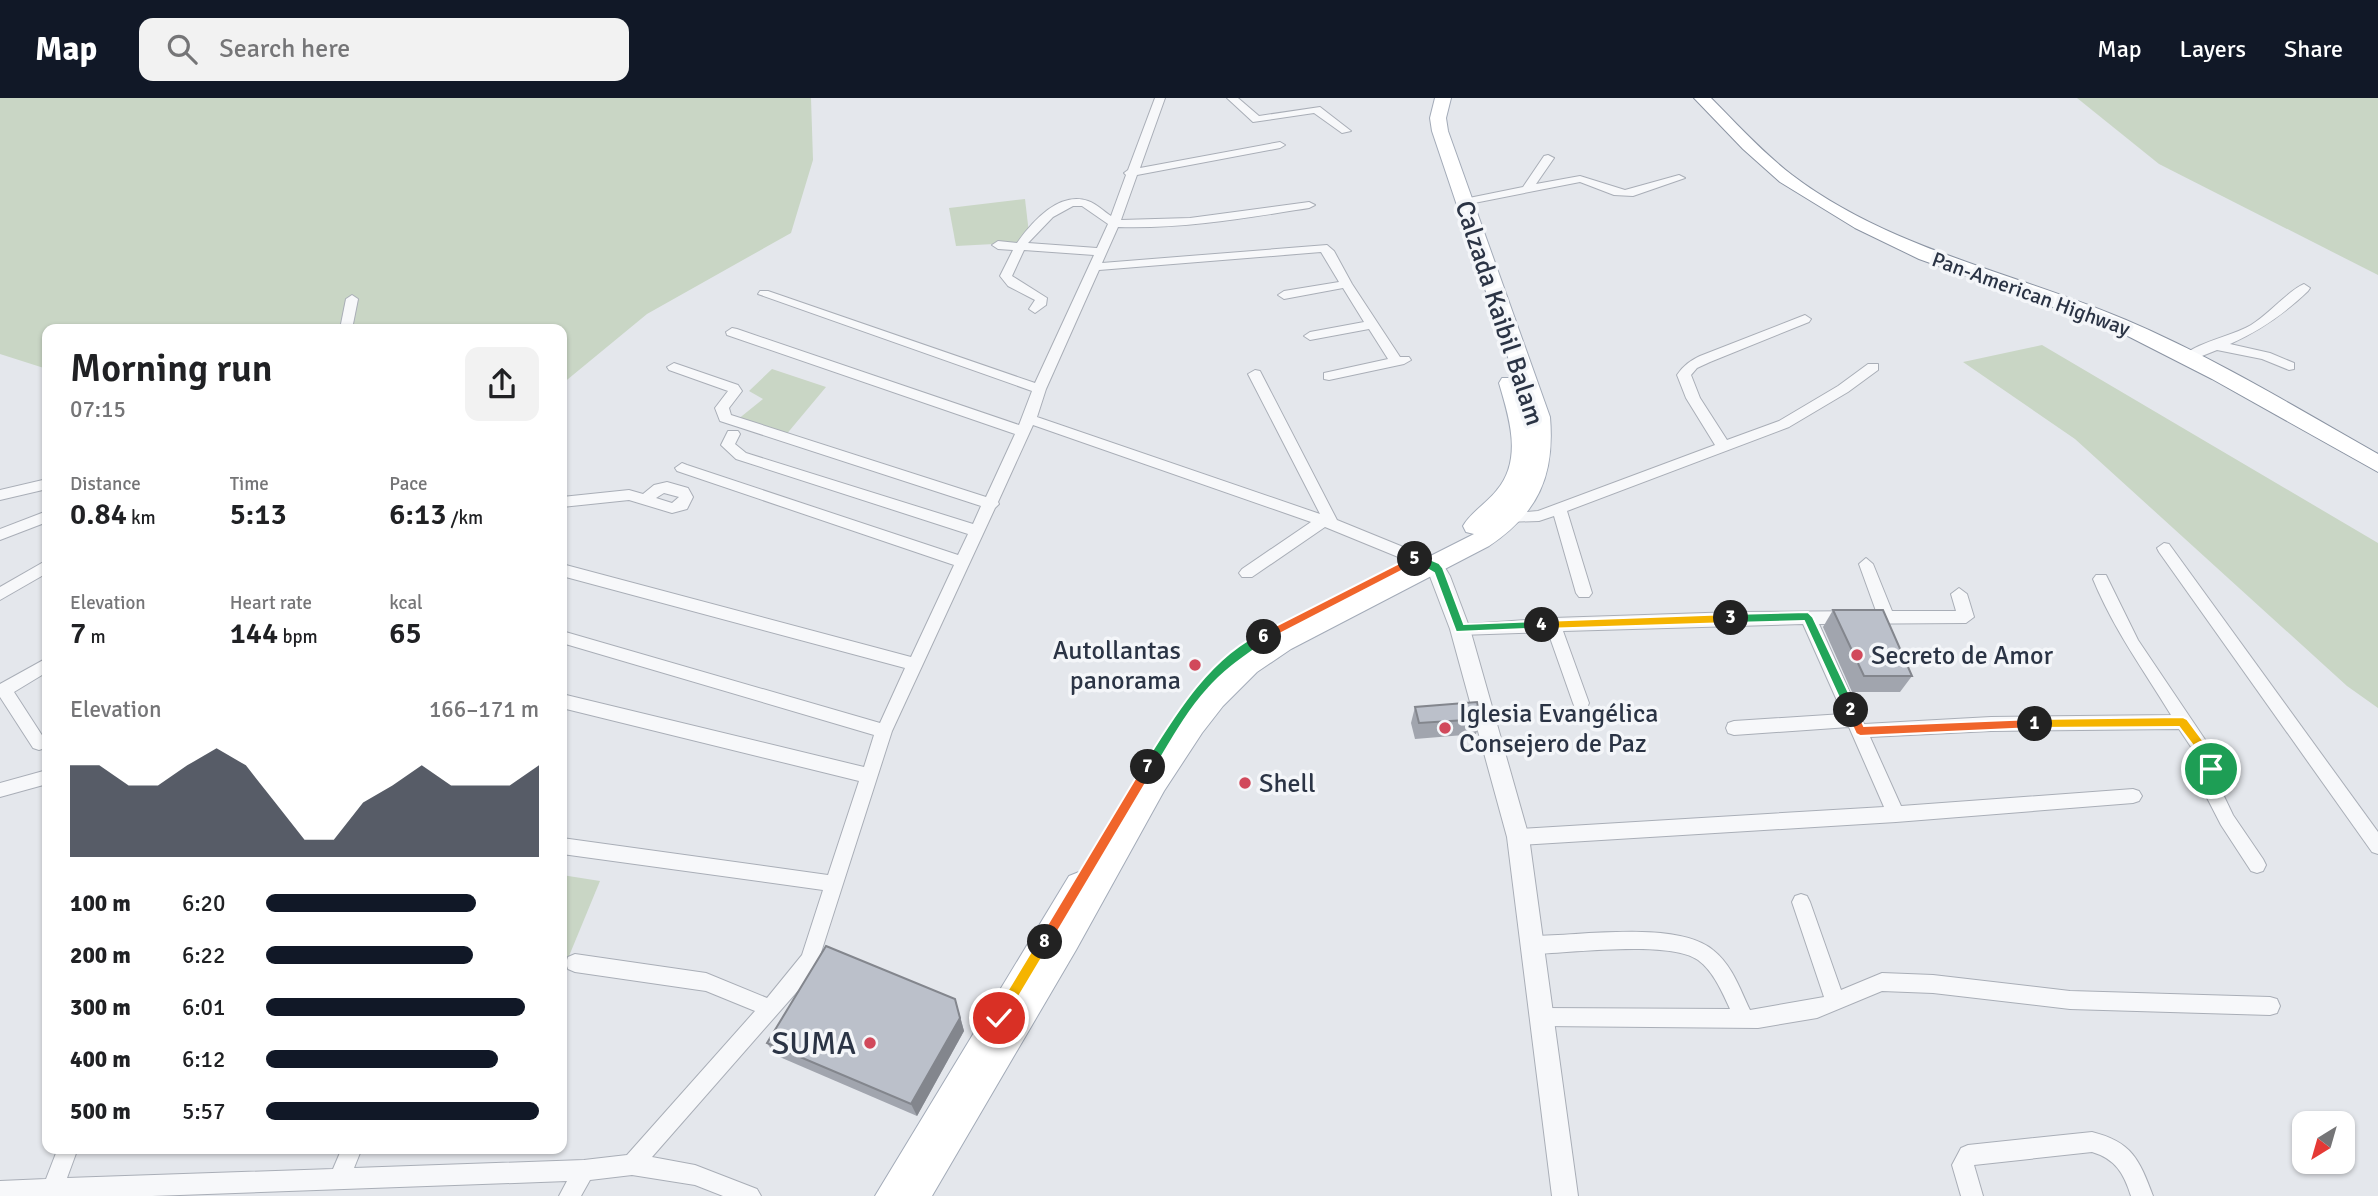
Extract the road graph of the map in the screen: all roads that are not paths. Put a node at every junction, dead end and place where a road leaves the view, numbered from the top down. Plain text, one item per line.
1 (1160, 98) edge
2 (1231, 98) edge
3 (1432, 98) edge
4 (1443, 98) edge
5 (1702, 98) edge
6 (1346, 131) dead end
7 (1280, 145) dead end
8 (1548, 158) dead end
9 (1130, 173) junction
10 (1679, 178) dead end
11 (1527, 190) junction
12 (1464, 202) junction
13 (1309, 205) dead end
14 (1114, 223) junction
15 (998, 245) dead end
16 (1019, 247) junction
17 (1098, 259) junction
18 (1346, 284) junction
19 (2304, 288) dead end
20 (764, 294) dead end
21 (1284, 295) dead end
22 (352, 299) dead end
23 (1035, 309) dead end
24 (1805, 319) dead end
25 (347, 324) edge
26 (1372, 324) junction
27 (732, 332) dead end
28 (1310, 336) dead end
29 (2214, 345) junction
30 (2187, 358) junction
31 (2289, 366) dead end
32 (674, 367) dead end
33 (1872, 367) dead end
34 (1255, 374) dead end
35 (1329, 376) dead end
36 (1039, 389) junction
37 (1026, 426) junction
38 (733, 434) dead end
39 (1724, 447) junction
40 (2378, 464) edge
41 (682, 468) dead end
42 (42, 485) edge
43 (0, 495) edge
44 (647, 499) dead end
45 (567, 502) edge
46 (992, 504) junction
47 (1559, 509) junction
48 (42, 518) edge
49 (1509, 518) junction
50 (1328, 522) junction
51 (977, 531) junction
52 (0, 535) edge
53 (2164, 548) dead end
54 (1427, 562) junction
55 (964, 563) junction
56 (1866, 564) dead end
57 (42, 569) edge
58 (567, 571) edge
59 (1247, 573) dead end
60 (2101, 579) dead end
61 (1584, 593) dead end
62 (0, 594) edge
63 (1959, 594) dead end
64 (1808, 617) junction
65 (1886, 617) junction
66 (1553, 624) junction
67 (1460, 629) junction
68 (567, 639) edge
69 (915, 664) junction
70 (42, 666) edge
71 (1, 686) edge
72 (567, 703) edge
73 (1581, 703) dead end
74 (2183, 722) junction
75 (1858, 725) junction
76 (1734, 728) dead end
77 (884, 731) junction
78 (39, 743) dead end
79 (869, 776) junction
80 (42, 778) edge
81 (0, 790) edge
82 (2133, 796) dead end
83 (1896, 814) junction
84 (1518, 837) junction
85 (2378, 845) edge
86 (567, 847) edge
87 (2257, 865) dead end
88 (835, 884) junction
89 (1801, 902) dead end
90 (1532, 945) junction
91 (575, 963) dead end
92 (1835, 1000) junction
93 (2270, 1006) dead end
94 (770, 1008) junction
95 (1542, 1017) junction
96 (1744, 1019) junction
97 (66, 1154) edge
98 (350, 1154) edge
99 (632, 1166) junction
100 (584, 1171) junction
101 (339, 1180) junction
102 (54, 1188) junction
103 (287, 1189) edge
104 (0, 1191) edge
105 (569, 1196) edge
106 (750, 1196) edge
107 (891, 1196) edge
108 (914, 1196) edge
109 (1565, 1196) edge
110 (1972, 1196) edge
111 (2142, 1196) edge

1 - 9 street
2 - 6 street
3 - 54 main road, Calzada Kaibil Balam
4 - 12 main road, Calzada Kaibil Balam
5 - 30 main road, Pan-American Highway
7 - 9 street
8 - 11 street
9 - 14 street
10 - 11 street
11 - 12 street
12 - 49 main road, Calzada Kaibil Balam
13 - 14 street
14 - 16 street
14 - 17 street
15 - 16 street
16 - 17 street
16 - 23 street
17 - 18 street
17 - 36 street
18 - 21 street
18 - 26 street
19 - 29 street
20 - 36 street
22 - 25 street
24 - 39 street
26 - 28 street
26 - 35 street
27 - 37 street
29 - 30 street
29 - 31 street
30 - 40 main road, Pan-American Highway
32 - 46 street
33 - 39 street
34 - 50 street
36 - 37 street
37 - 46 street
37 - 50 street
38 - 51 street
39 - 47 street
41 - 55 street
42 - 43 street
44 - 45 street
46 - 51 street
47 - 49 street
47 - 61 street
48 - 52 street
49 - 54 main road, Calzada Kaibil Balam
50 - 54 street
50 - 59 street
51 - 55 street
53 - 85 street
54 - 67 street
54 - 107 main road, Calzada Kaibil Balam
54 - 108 main road, Calzada Kaibil Balam
55 - 69 street
56 - 65 street
57 - 62 street
58 - 69 street
60 - 74 street
63 - 65 street
64 - 65 street
64 - 66 street
64 - 75 street
66 - 67 street
66 - 73 street
67 - 84 street
68 - 77 street
69 - 77 street
70 - 71 street
71 - 78 street
72 - 79 street
74 - 75 street
74 - 87 street
75 - 76 street
75 - 83 street
77 - 79 street
79 - 88 street
80 - 81 street
82 - 83 street
83 - 84 street
84 - 90 street
86 - 88 street
88 - 94 street
89 - 92 street
90 - 95 street
90 - 96 street
91 - 94 street
92 - 93 street
92 - 96 street
94 - 99 street
95 - 96 street
95 - 109 street
97 - 102 street
98 - 101 street
99 - 100 street
99 - 106 street
100 - 101 street
100 - 105 street
101 - 103 street
102 - 103 street
102 - 104 street
110 - 111 street

